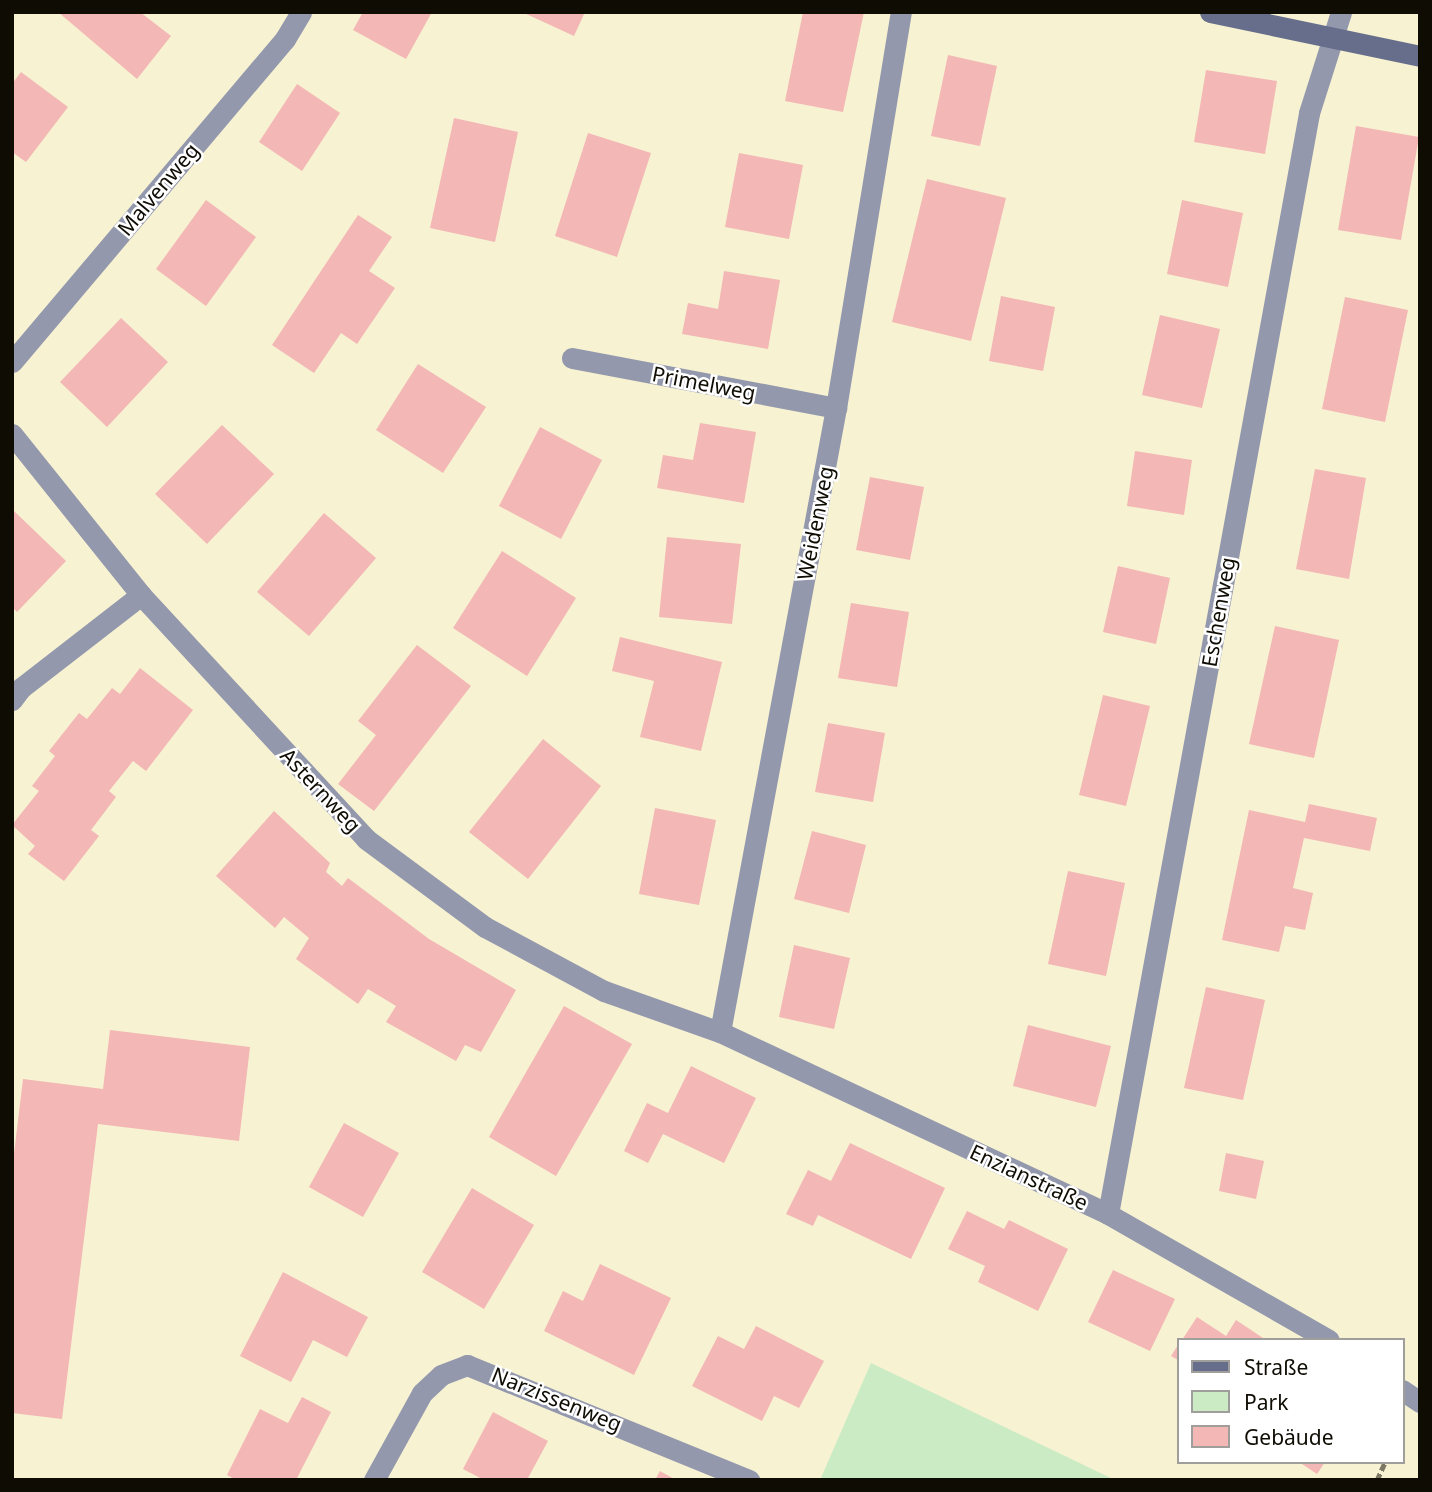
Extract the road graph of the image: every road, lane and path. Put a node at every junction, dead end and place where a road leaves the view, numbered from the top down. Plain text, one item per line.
1 (300, 12) edge
2 (901, 12) edge
3 (1210, 12) edge
4 (1341, 12) edge
5 (1333, 40) junction
6 (1420, 56) edge
7 (572, 358) dead end
8 (12, 362) edge
9 (836, 408) junction
10 (12, 433) edge
11 (141, 595) junction
12 (12, 700) edge
13 (720, 1032) junction
14 (1108, 1214) junction
15 (1325, 1338) edge
16 (1404, 1391) edge
17 (1420, 1402) edge
18 (1384, 1464) edge
19 (374, 1480) edge
20 (749, 1480) edge
21 (1377, 1480) edge

1 - 8 street, Malvenweg
2 - 9 street, Weidenweg
3 - 5 street
4 - 5 street, Eschenweg
5 - 6 street
5 - 14 street, Eschenweg
7 - 9 street, Primelweg
9 - 13 street, Weidenweg
10 - 11 street, Asternweg
11 - 12 street
11 - 13 street, Asternweg
13 - 14 street, Enzianstraße
14 - 15 street, Enzianstraße
16 - 17 street
18 - 21 path
19 - 20 street, Narzissenweg

